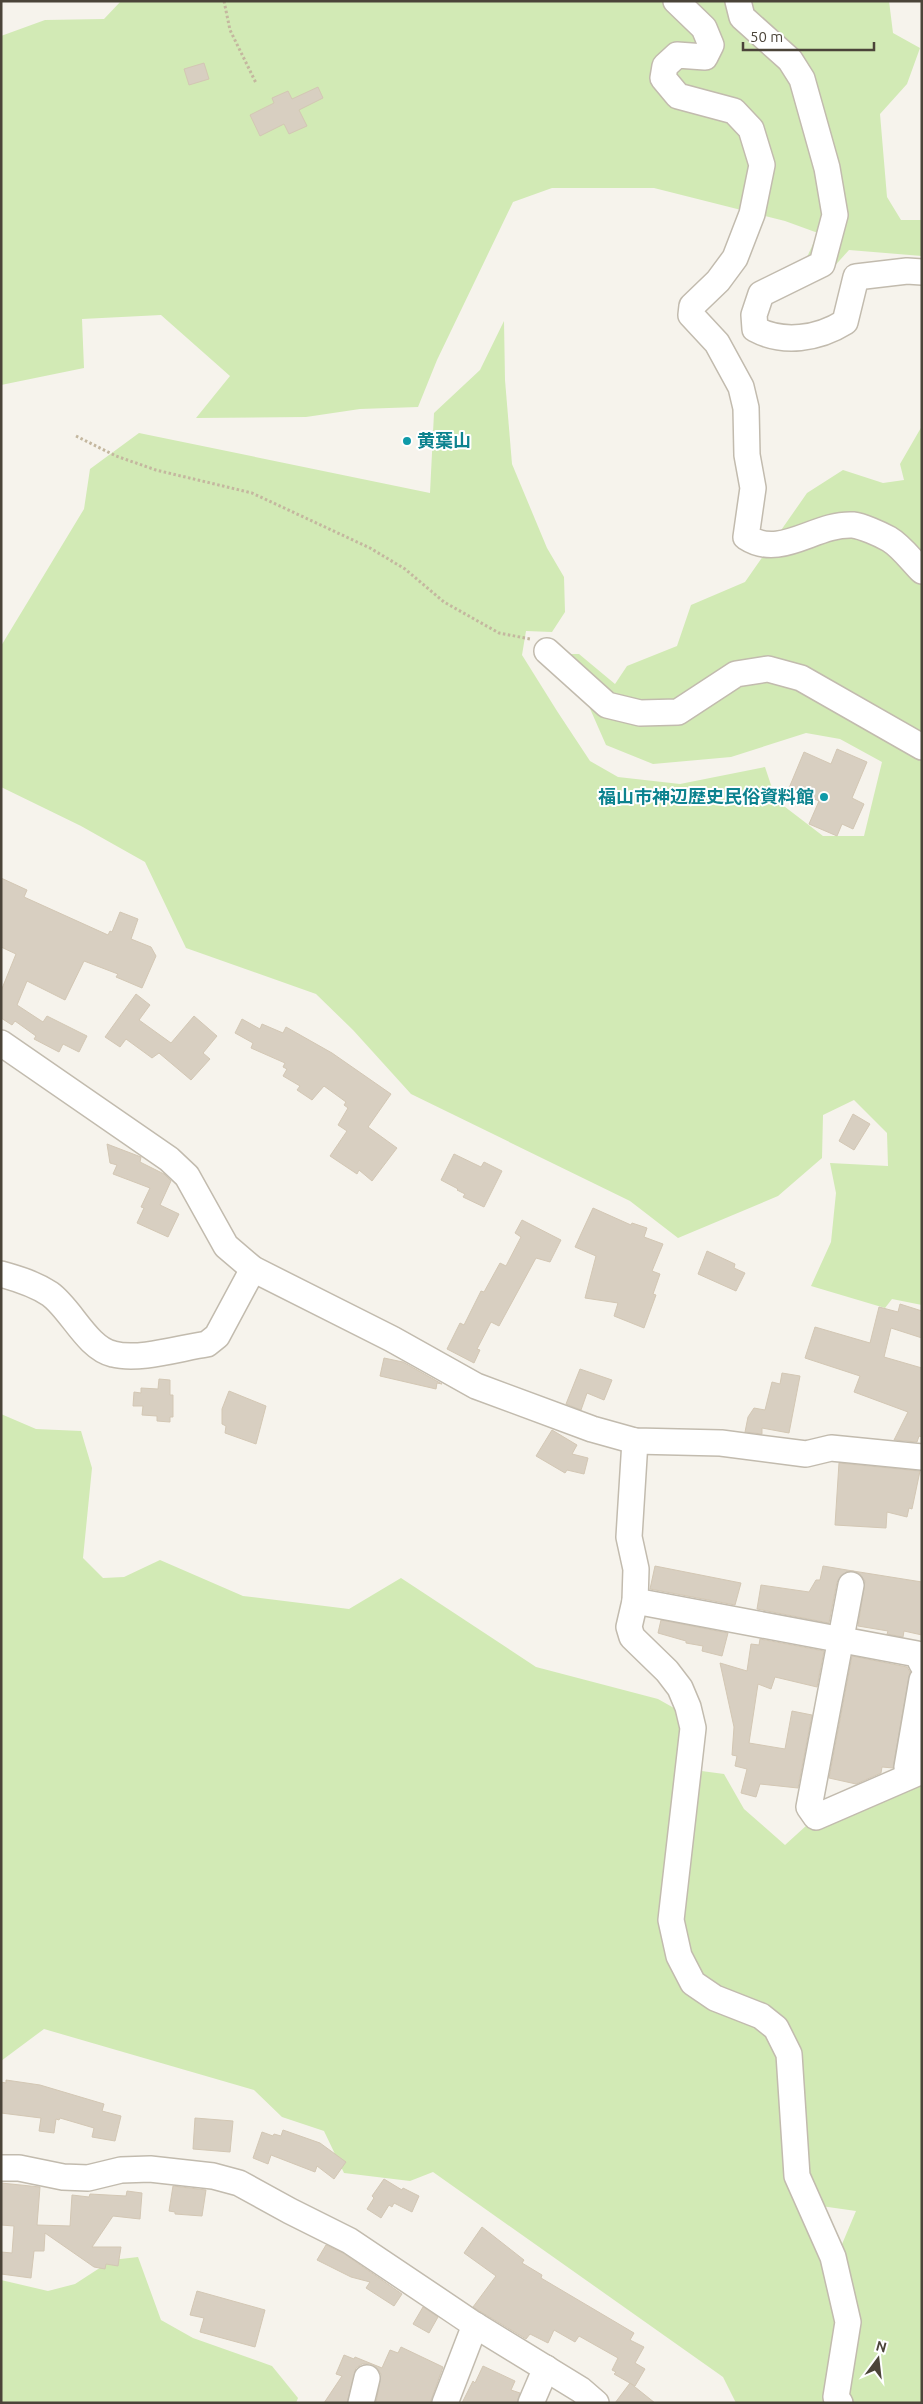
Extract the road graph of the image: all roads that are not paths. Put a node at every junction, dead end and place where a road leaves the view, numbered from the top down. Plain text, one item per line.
1 (676, 1) edge
2 (738, 1) edge
3 (922, 272) edge
4 (922, 571) edge
5 (547, 651) road end
6 (922, 747) edge
7 (1, 1043) edge
8 (253, 1269) junction
9 (1, 1274) edge
10 (635, 1441) junction
11 (922, 1457) edge
12 (851, 1585) dead end
13 (635, 1602) junction
14 (841, 1640) junction
15 (922, 1664) edge
16 (922, 1680) edge
17 (916, 1773) edge
18 (1, 2168) edge
19 (475, 2325) junction
20 (546, 2368) junction
21 (367, 2378) dead end
22 (361, 2403) edge
23 (445, 2403) edge
24 (531, 2403) edge
25 (596, 2403) edge
26 (840, 2403) edge

1 - 4 street
2 - 3 street
5 - 6 street
7 - 8 street
8 - 9 street
8 - 10 street
10 - 11 street
10 - 13 street
12 - 14 street
13 - 14 street
13 - 26 street
14 - 15 street
14 - 17 street
16 - 17 street
18 - 19 street
19 - 20 street
19 - 23 street
20 - 24 street
20 - 25 street
21 - 22 street

